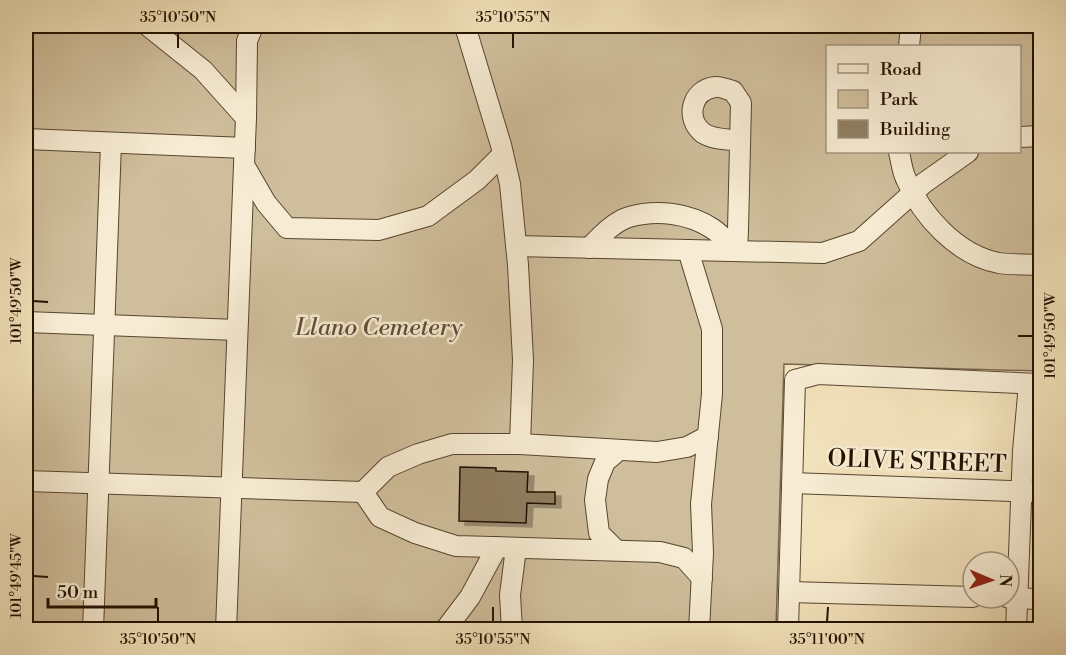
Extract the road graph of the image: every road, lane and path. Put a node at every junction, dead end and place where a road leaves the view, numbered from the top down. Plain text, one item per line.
1 (148, 26) edge
2 (253, 26) edge
3 (465, 26) edge
4 (911, 26) edge
5 (909, 45) edge
6 (246, 118) junction
7 (1041, 135) edge
8 (1021, 137) edge
9 (26, 139) edge
10 (740, 141) dead end
11 (111, 142) junction
12 (899, 153) edge
13 (967, 153) edge
14 (503, 154) junction
15 (244, 156) junction
16 (914, 192) junction
17 (516, 246) junction
18 (589, 248) junction
19 (688, 250) junction
20 (737, 251) junction
21 (1041, 265) edge
22 (26, 322) edge
23 (104, 325) junction
24 (237, 330) junction
25 (1035, 384) edge
26 (708, 436) junction
27 (520, 444) junction
28 (619, 450) junction
29 (26, 481) edge
30 (792, 483) junction
31 (98, 484) junction
32 (232, 488) junction
33 (363, 492) junction
34 (1031, 492) edge
35 (507, 547) junction
36 (616, 550) junction
37 (1021, 551) edge
38 (702, 578) junction
39 (789, 592) junction
40 (961, 597) edge
41 (1021, 598) edge
42 (1041, 599) edge
43 (1014, 610) edge
44 (93, 630) edge
45 (226, 630) edge
46 (445, 630) edge
47 (512, 630) edge
48 (699, 630) edge
49 (788, 630) edge
50 (1016, 630) edge

1 - 6 street
2 - 6 street
3 - 14 street
4 - 5 street
6 - 15 street
7 - 8 street
9 - 11 street
10 - 20 street
11 - 15 street
11 - 23 street
12 - 16 street
13 - 16 street
14 - 15 street
14 - 17 street
15 - 24 street
16 - 20 street
16 - 21 street
17 - 18 street
17 - 27 street
18 - 19 street
18 - 20 street
19 - 20 street
19 - 26 street
22 - 23 street
23 - 24 street
23 - 31 street
24 - 32 street
25 - 30 street
25 - 34 street
26 - 28 street
26 - 38 street
27 - 28 street
27 - 33 street
28 - 36 street
29 - 31 street
30 - 34 street, OLIVE STREET
30 - 39 street
31 - 32 street
31 - 44 street
32 - 33 street
32 - 45 street
33 - 35 street
34 - 37 street
35 - 36 street
35 - 46 street
35 - 47 street
36 - 38 street
38 - 48 street
39 - 40 street
39 - 49 street
41 - 42 street
43 - 50 street

